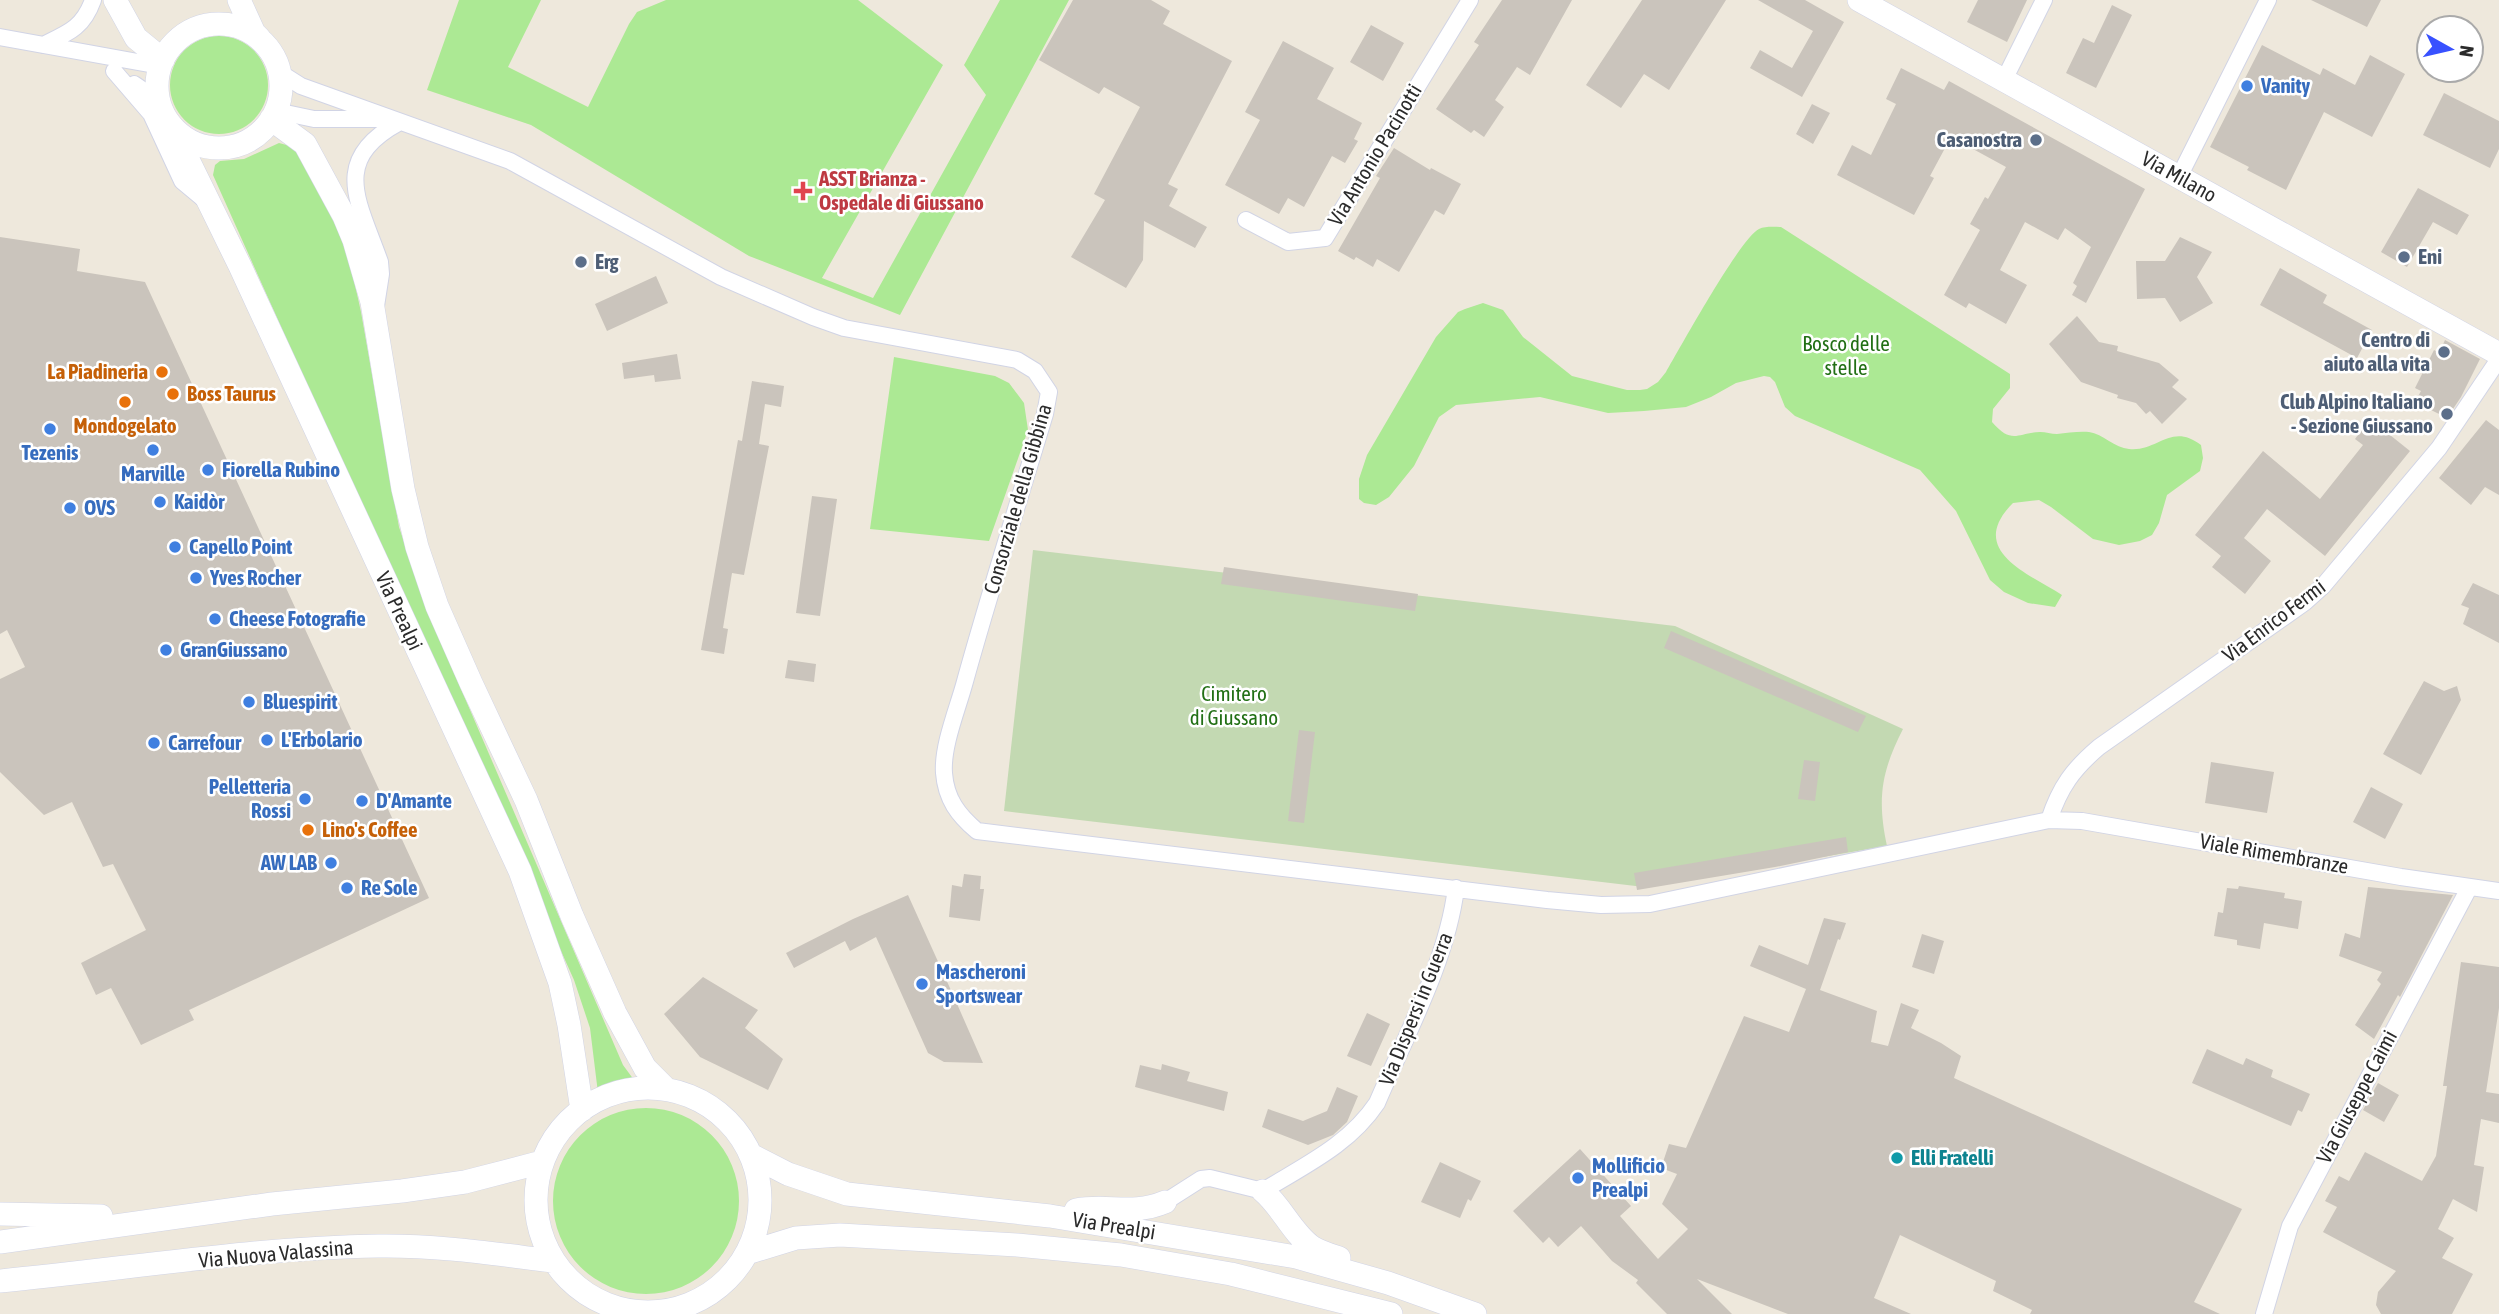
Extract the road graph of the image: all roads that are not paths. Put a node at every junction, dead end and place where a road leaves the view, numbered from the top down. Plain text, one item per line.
1 (93, 0) edge
2 (116, 0) edge
3 (239, 0) edge
4 (1470, 0) edge
5 (1859, 0) edge
6 (2044, 0) edge
7 (2268, 0) edge
8 (0, 37) edge
9 (262, 41) junction
10 (43, 45) junction
11 (70, 50) junction
12 (162, 63) junction
13 (114, 71) junction
14 (279, 72) junction
15 (2004, 80) junction
16 (159, 101) junction
17 (274, 115) junction
18 (394, 121) junction
19 (172, 127) junction
20 (2179, 177) junction
21 (209, 203) junction
22 (1246, 220) dead end
23 (374, 316) junction
24 (2499, 354) edge
25 (2499, 359) edge
26 (2049, 820) junction
27 (1456, 888) junction
28 (2469, 888) junction
29 (2499, 891) edge
30 (666, 1089) junction
31 (582, 1110) junction
32 (751, 1155) junction
33 (542, 1162) junction
34 (1263, 1191) junction
35 (1165, 1202) joint
36 (0, 1214) edge
37 (1050, 1216) junction
38 (160, 1220) junction
39 (0, 1242) edge
40 (747, 1253) junction
41 (553, 1261) junction
42 (0, 1281) edge
43 (1388, 1283) junction
44 (697, 1307) edge
45 (615, 1310) edge
46 (1391, 1314) edge
47 (1475, 1314) edge
48 (2264, 1314) edge

1 - 10 street
2 - 12 main road
3 - 9 main road
4 - 22 street, Via Antonio Pacinotti
5 - 15 main road, Via Milano
6 - 15 street
7 - 20 street
8 - 10 street
9 - 12 main road
9 - 14 main road
10 - 11 street
11 - 12 street
11 - 13 street
12 - 16 main road
13 - 16 street
13 - 21 street
14 - 17 main road
14 - 18 street
15 - 20 main road, Via Milano
16 - 19 main road
17 - 18 street
17 - 19 main road
17 - 23 main road, Via Prealpi
18 - 23 street
18 - 27 street, Consorziale della Gibbina
19 - 21 main road, Via Prealpi
20 - 24 main road, Via Milano
21 - 31 main road, Via Prealpi
23 - 30 main road, Via Prealpi
25 - 26 street, Via Enrico Fermi
26 - 27 street
26 - 28 street, Viale Rimembranze
27 - 34 street, Via Dispersi in Guerra
28 - 29 street, Viale Rimembranze
28 - 48 street, Via Giuseppe Caimi
30 - 31 main road
30 - 32 main road
31 - 33 main road
32 - 37 main road, Via Prealpi
32 - 40 main road
33 - 38 main road
33 - 41 main road
34 - 35 street
34 - 43 main road
35 - 37 main road
36 - 38 main road
37 - 43 main road, Via Prealpi
38 - 39 main road
40 - 44 main road
40 - 46 main road, Via Prealpi
41 - 42 main road, Via Nuova Valassina
41 - 45 main road
43 - 47 main road, Via Prealpi
44 - 45 main road

